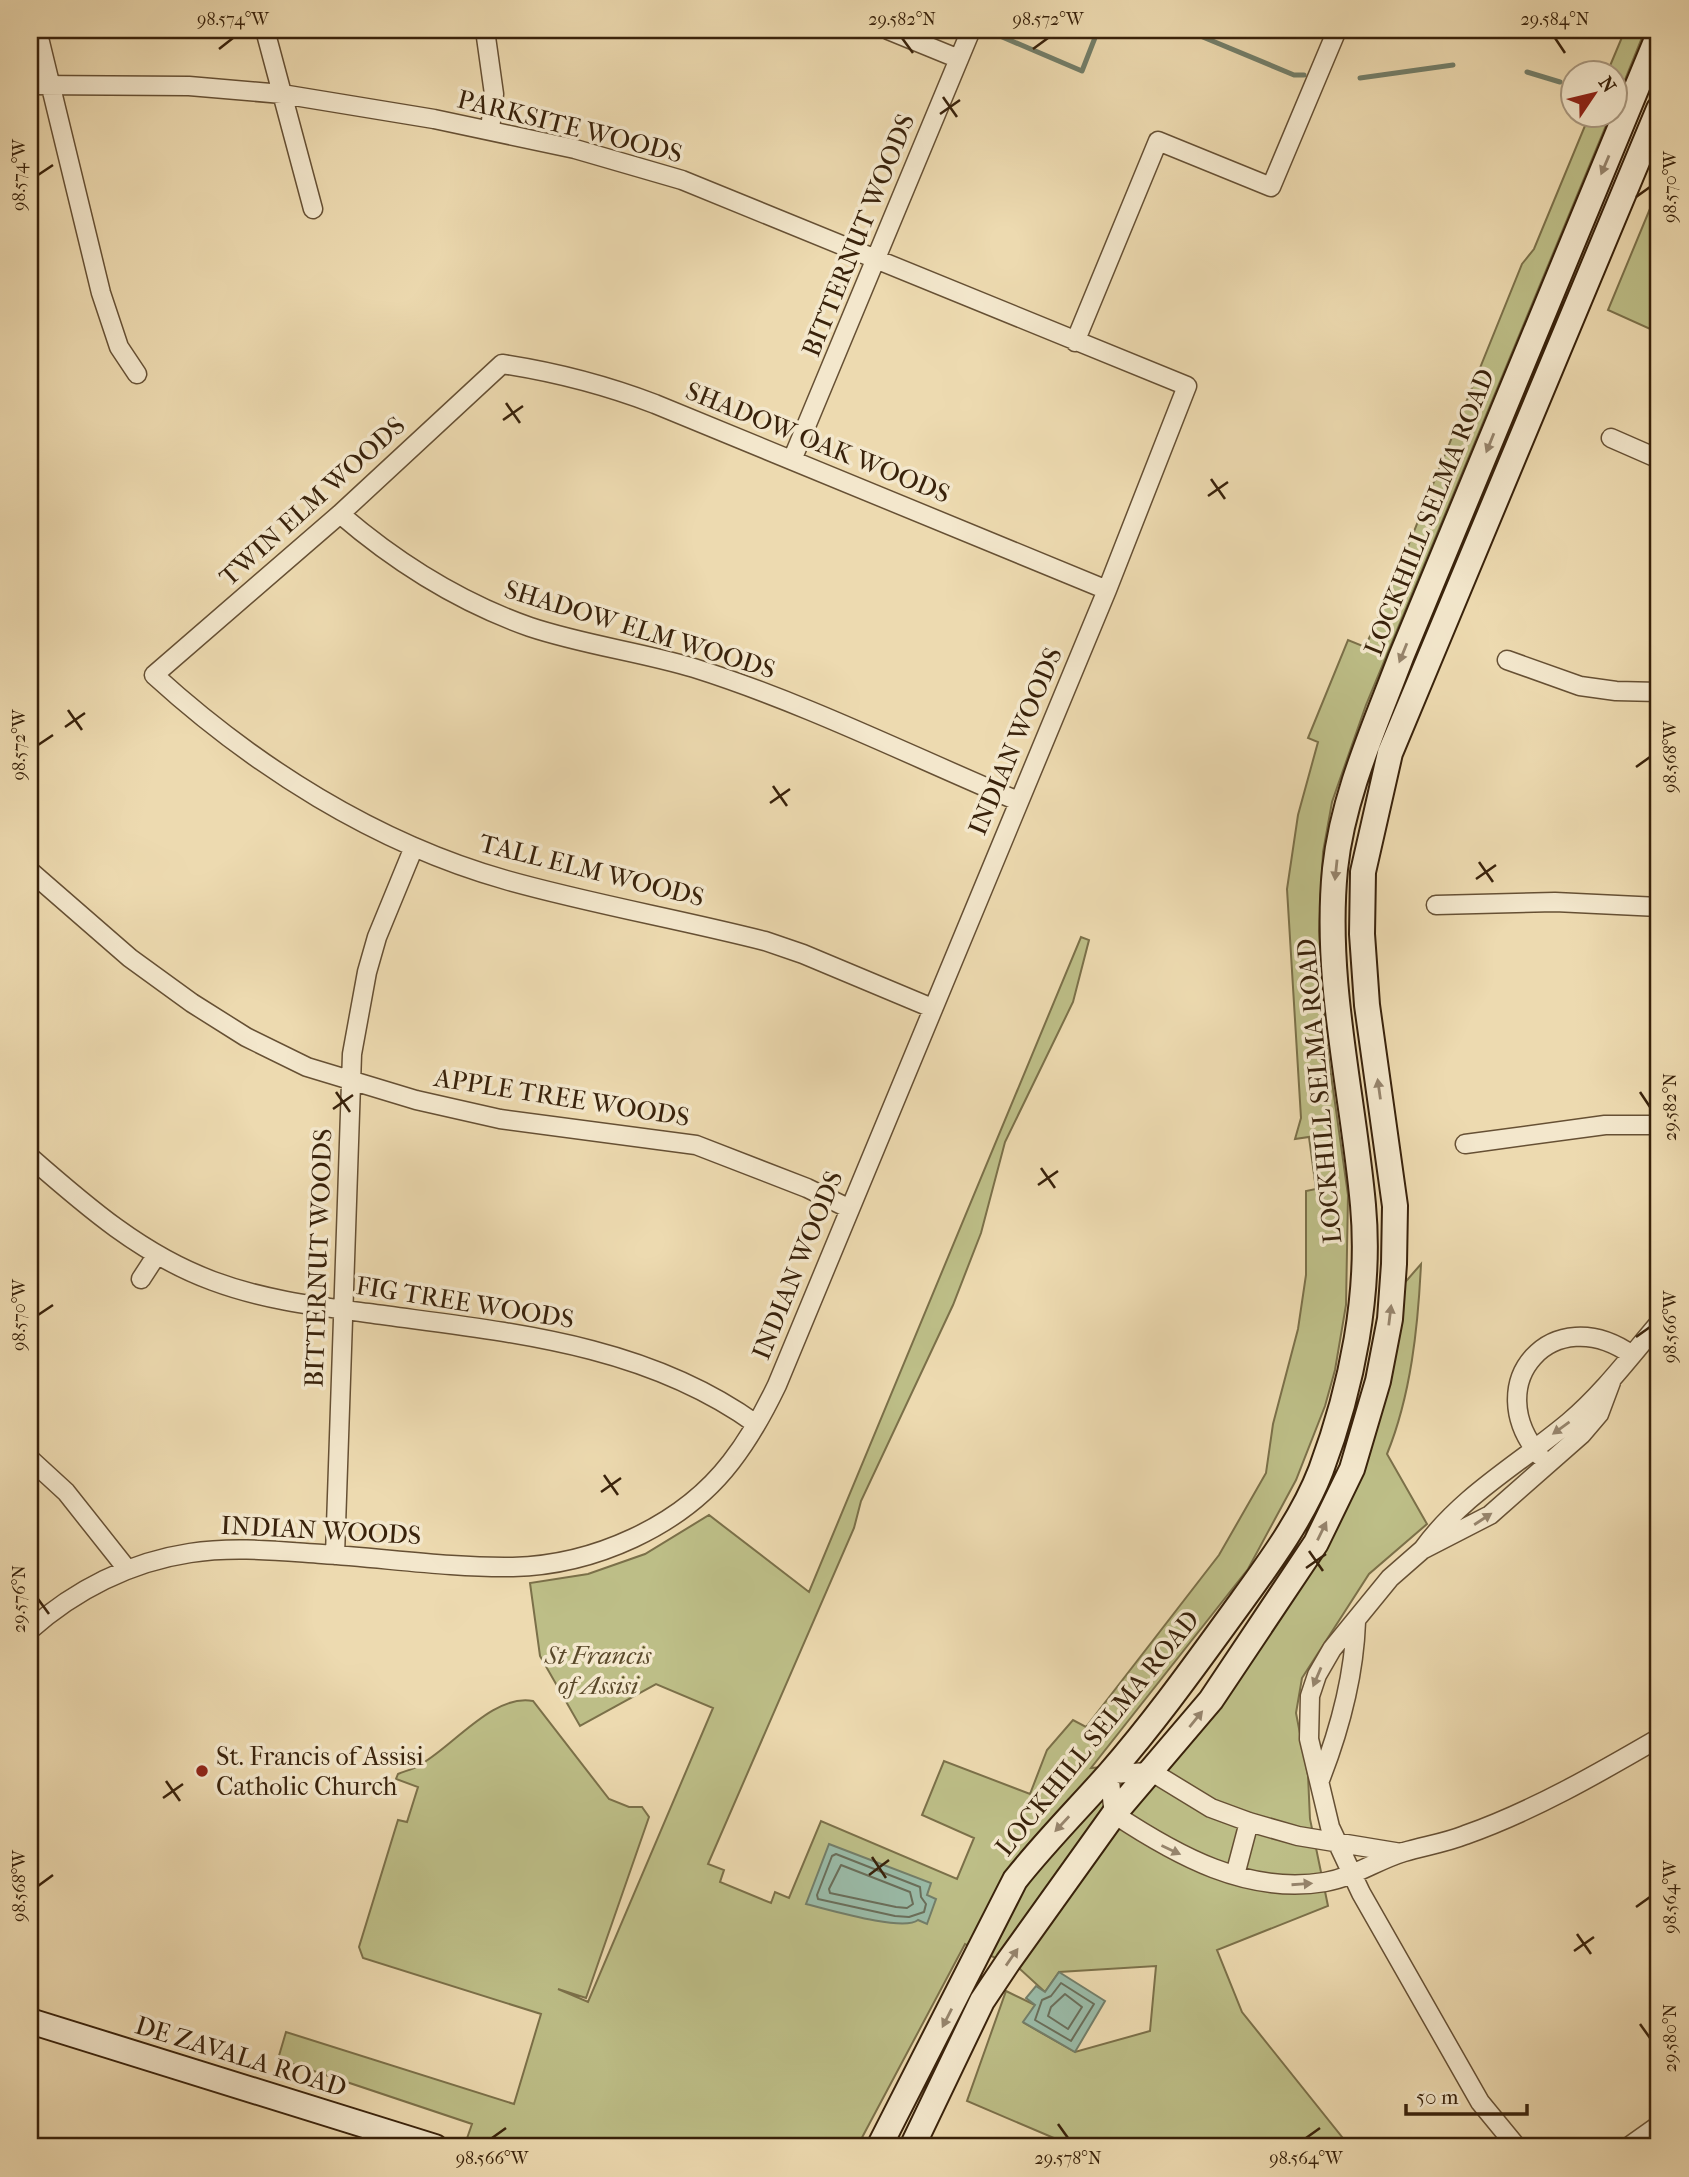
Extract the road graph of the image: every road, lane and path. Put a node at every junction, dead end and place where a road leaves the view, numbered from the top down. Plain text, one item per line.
1 (34, 30) edge
2 (265, 30) edge
3 (485, 30) edge
4 (888, 30) edge
5 (971, 30) edge
6 (1337, 30) edge
7 (1659, 34) edge
8 (959, 59) junction
9 (50, 84) junction
10 (30, 85) edge
11 (282, 94) junction
12 (1659, 109) edge
13 (490, 130) junction
14 (313, 209) dead end
15 (878, 258) junction
16 (1075, 342) junction
17 (502, 364) joint
18 (137, 374) dead end
19 (1187, 386) joint
20 (1507, 400) junction
21 (1533, 411) junction
22 (1611, 439) dead end
23 (1659, 459) edge
24 (792, 460) junction
25 (340, 514) junction
26 (1107, 590) junction
27 (1507, 660) dead end
28 (154, 675) joint
29 (1659, 692) edge
30 (1018, 801) junction
31 (414, 847) junction
32 (30, 871) edge
33 (1437, 905) dead end
34 (1659, 908) edge
35 (1367, 1005) junction
36 (932, 1007) junction
37 (1338, 1007) junction
38 (350, 1080) junction
39 (1659, 1125) edge
40 (1465, 1144) dead end
41 (30, 1157) edge
42 (848, 1208) junction
43 (156, 1256) junction
44 (141, 1279) dead end
45 (341, 1310) junction
46 (1659, 1323) edge
47 (1632, 1355) junction
48 (1611, 1382) junction
49 (756, 1424) junction
50 (1533, 1448) junction
51 (30, 1459) edge
52 (1547, 1464) junction
53 (1422, 1550) junction
54 (335, 1555) junction
55 (127, 1569) junction
56 (1356, 1622) junction
57 (30, 1630) edge
58 (1659, 1738) edge
59 (1152, 1772) junction
60 (1109, 1774) junction
61 (1320, 1780) junction
62 (1114, 1814) junction
63 (1249, 1822) junction
64 (1337, 1842) junction
65 (1401, 1853) junction
66 (1235, 1875) junction
67 (1354, 1875) junction
68 (30, 2021) edge
69 (1659, 2126) edge
70 (435, 2147) edge
71 (879, 2147) edge
72 (912, 2147) edge
73 (1517, 2147) edge
74 (1628, 2147) edge

1 - 9 street
2 - 11 street
3 - 13 street
4 - 8 street
5 - 8 street, BITTERNUT WOODS
6 - 16 street
7 -> 20 main road, LOCKHILL SELMA ROAD
8 - 15 street, BITTERNUT WOODS
9 - 10 street, PARKSITE WOODS
9 - 11 street, PARKSITE WOODS
9 - 18 street
11 - 13 street, PARKSITE WOODS
11 - 14 street
12 - 21 main road
13 - 15 street, PARKSITE WOODS
15 - 16 street, PARKSITE WOODS
15 - 24 street, BITTERNUT WOODS
16 - 19 street, PARKSITE WOODS
17 - 24 street, SHADOW OAK WOODS
17 - 25 street, TWIN ELM WOODS
19 - 26 street, INDIAN WOODS
20 - 21 street
20 -> 37 main road, LOCKHILL SELMA ROAD
21 - 35 main road
22 - 23 street
24 - 26 street, SHADOW OAK WOODS
25 - 28 street, TWIN ELM WOODS
25 - 30 street, SHADOW ELM WOODS
26 - 30 street, INDIAN WOODS
27 - 29 street
28 - 31 street, TALL ELM WOODS
30 - 36 street, INDIAN WOODS
31 - 36 street, TALL ELM WOODS
31 - 38 street, BITTERNUT WOODS
32 - 38 street, APPLE TREE WOODS
33 - 34 street
35 - 37 street
59 -> 35 main road
36 - 42 street, INDIAN WOODS
37 - 60 main road, LOCKHILL SELMA ROAD
38 - 42 street, APPLE TREE WOODS
38 - 45 street, BITTERNUT WOODS
39 - 40 street
41 - 43 street, FIG TREE WOODS
42 - 49 street, INDIAN WOODS
43 - 44 street
43 - 45 street, FIG TREE WOODS
45 - 49 street, FIG TREE WOODS
45 - 54 street, BITTERNUT WOODS
46 - 47 street
47 - 48 street
47 - 50 street
48 -> 50 street
48 - 52 street
49 - 54 street, INDIAN WOODS
50 - 52 street
50 - 53 street
51 - 55 street
53 -> 52 street
53 - 56 street
54 - 55 street, INDIAN WOODS
55 - 57 street, INDIAN WOODS
56 - 61 street
56 -> 61 street
58 - 65 street
59 - 60 street
59 - 62 main road
59 - 63 street
60 - 62 street
60 -> 71 main road, LOCKHILL SELMA ROAD
61 - 64 street
62 -> 66 street
72 -> 62 main road
63 - 64 street
63 - 66 street
64 - 65 street
64 - 67 street
65 - 67 street
66 -> 67 street
67 - 73 street
68 - 70 main road, DE ZAVALA ROAD
69 - 74 street

